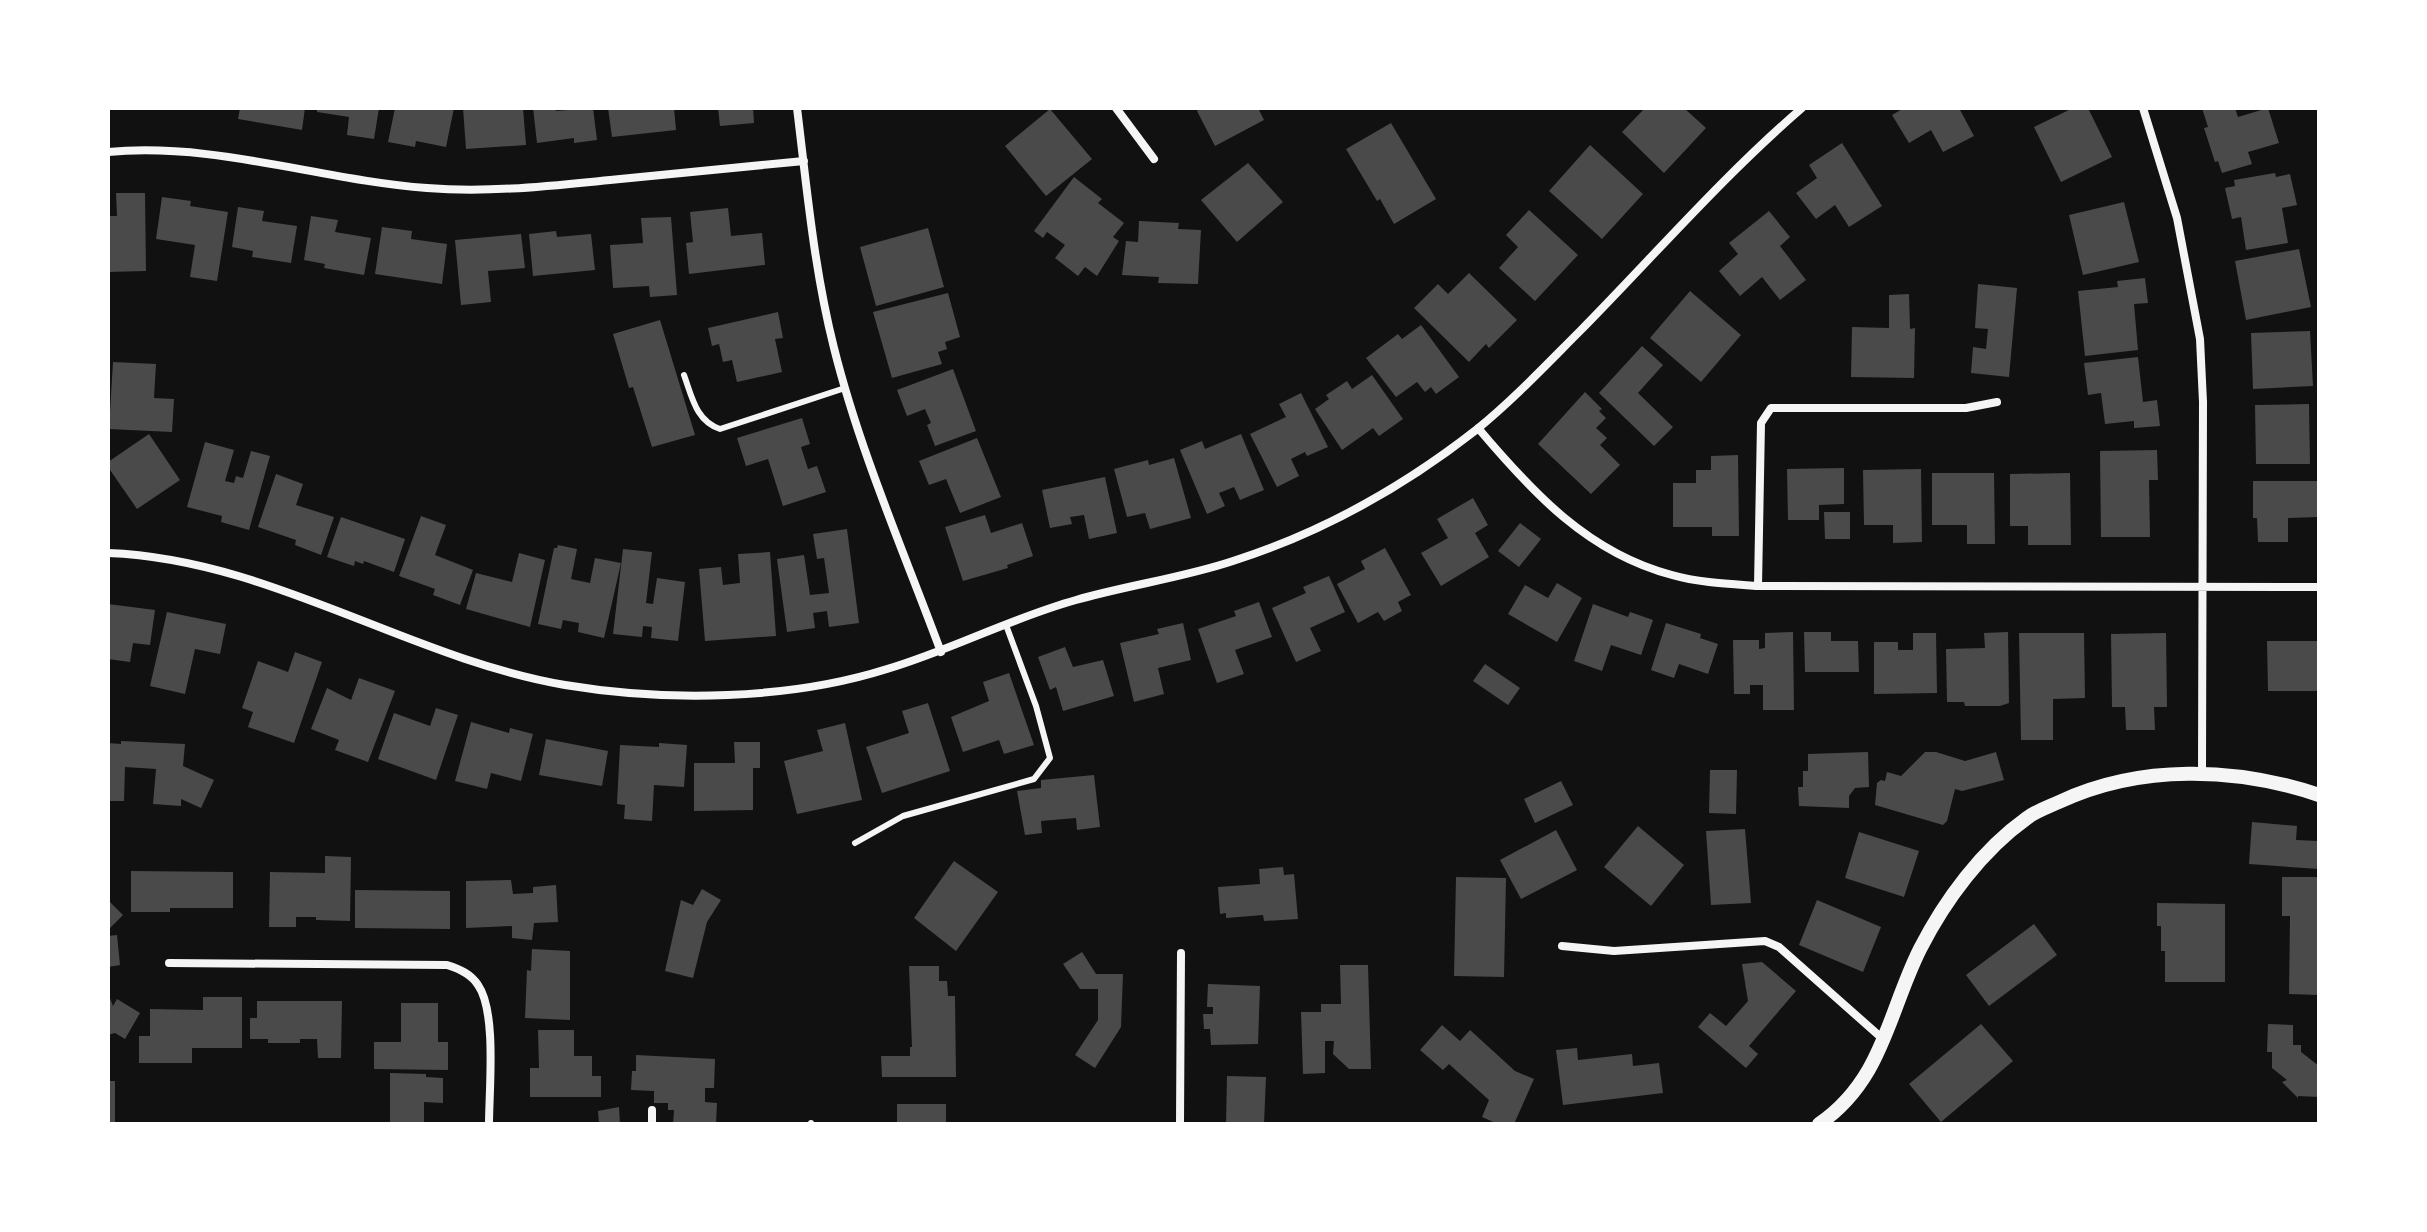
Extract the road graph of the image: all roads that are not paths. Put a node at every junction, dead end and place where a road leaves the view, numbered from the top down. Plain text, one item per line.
1 (797, 108) edge
2 (1116, 108) edge
3 (1802, 108) edge
4 (2143, 108) edge
5 (108, 152) edge
6 (1154, 159) dead end
7 (804, 161) junction
8 (684, 375) dead end
9 (845, 388) junction
10 (1997, 402) dead end
11 (1478, 428) junction
12 (108, 553) edge
13 (1758, 586) junction
14 (2203, 586) junction
15 (2319, 587) edge
16 (1006, 625) junction
17 (941, 652) junction
18 (2202, 774) junction
19 (2319, 795) edge
20 (855, 843) dead end
21 (1562, 946) dead end
22 (1181, 953) dead end
23 (169, 963) dead end
24 (1884, 1040) junction
25 (652, 1110) dead end
26 (489, 1124) edge
27 (652, 1124) edge
28 (1180, 1124) edge
29 (1819, 1124) edge

1 - 7 street
2 - 6 street
3 - 11 street
4 - 14 street
5 - 7 street
7 - 9 street
8 - 9 lane
9 - 17 street
10 - 13 street
11 - 13 street
11 - 16 street
12 - 17 street
13 - 14 street
14 - 15 street
14 - 18 street
16 - 17 street
16 - 20 lane
18 - 19 street
18 - 24 street
21 - 24 street
22 - 28 street
23 - 26 street
24 - 29 street
25 - 27 street

